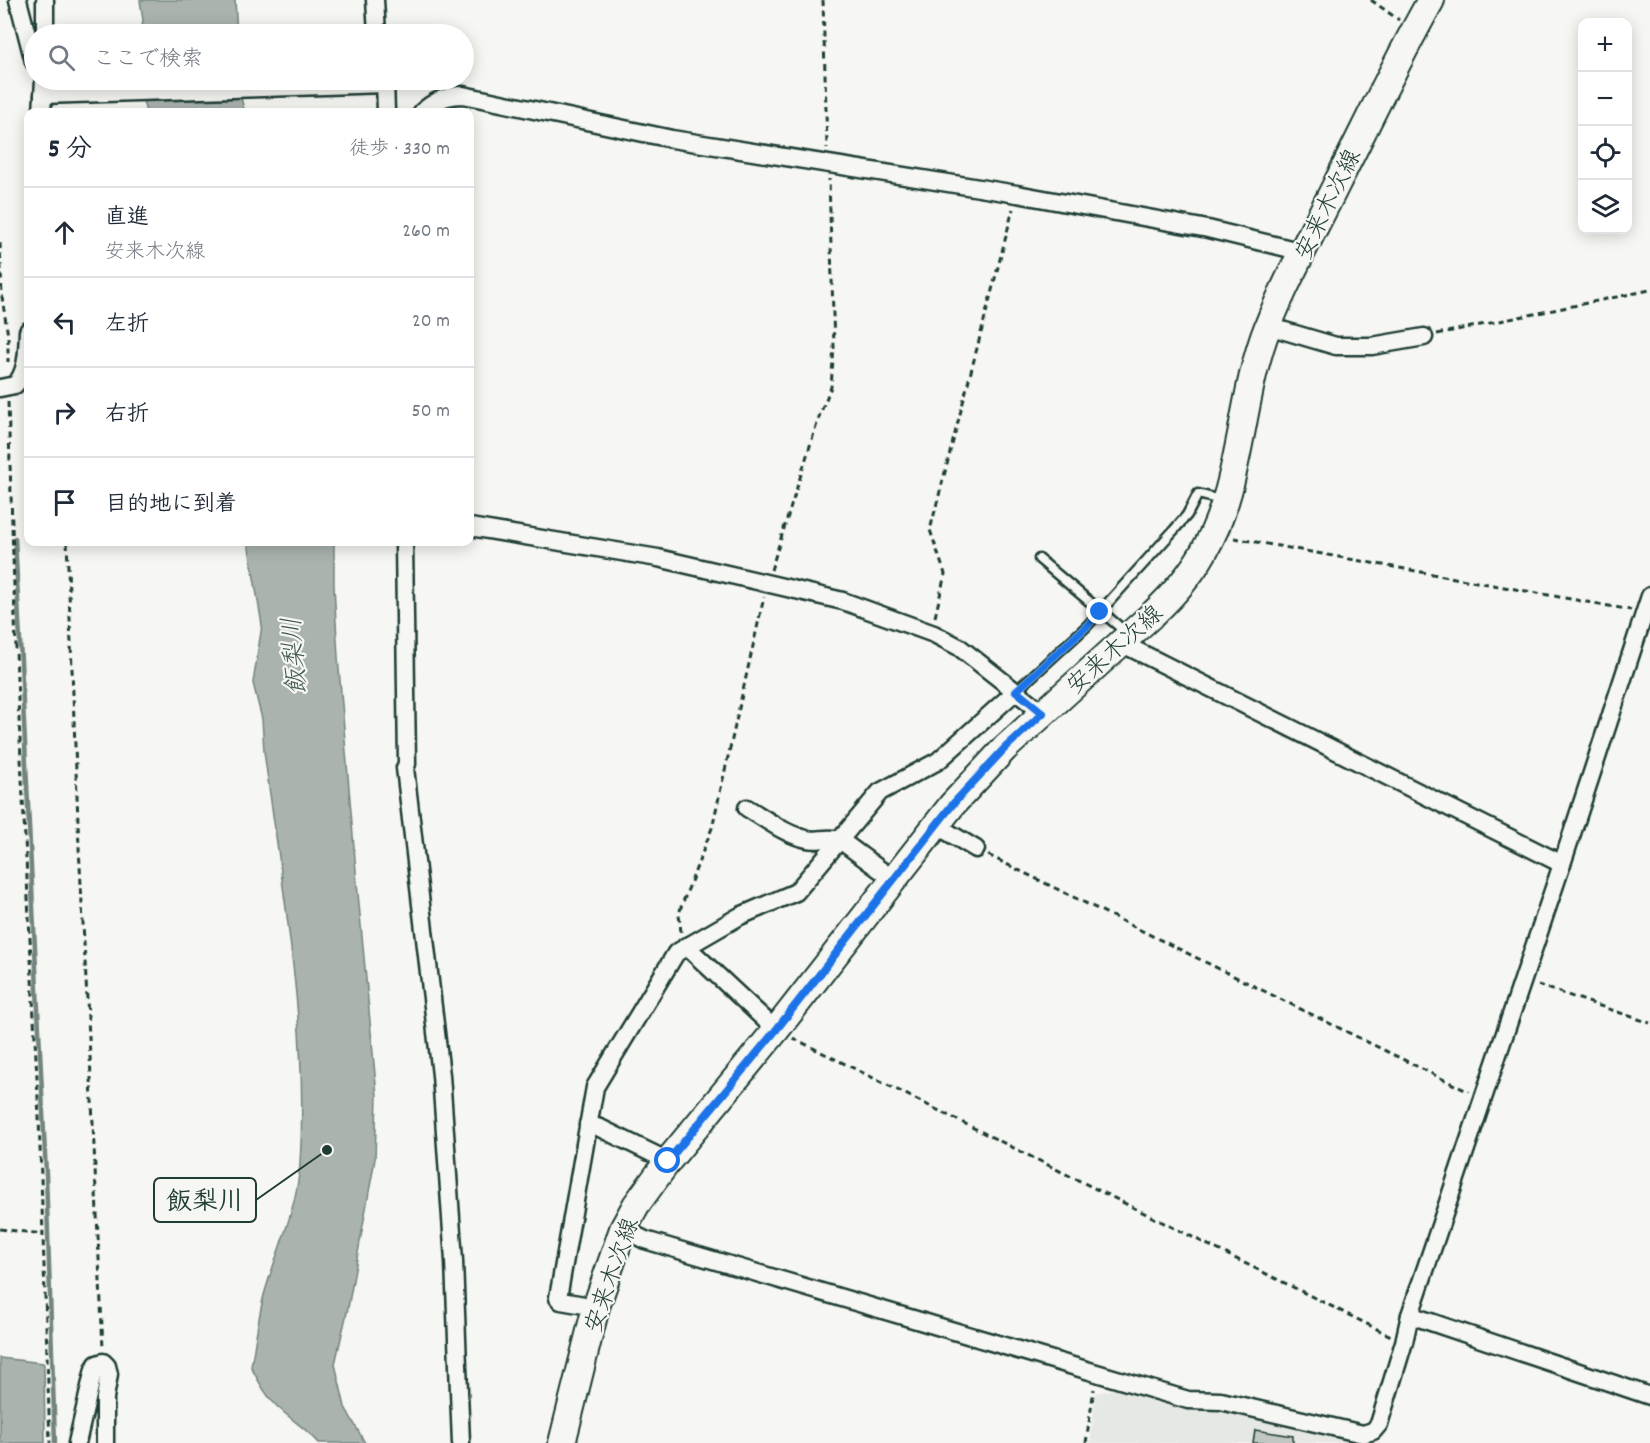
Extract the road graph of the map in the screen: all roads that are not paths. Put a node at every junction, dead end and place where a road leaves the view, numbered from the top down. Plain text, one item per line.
1 (18, 0) edge
2 (45, 0) edge
3 (375, 0) edge
4 (1431, 0) edge
5 (24, 24) edge
6 (45, 24) edge
7 (376, 24) edge
8 (44, 90) edge
9 (382, 90) edge
10 (42, 108) edge
11 (385, 108) edge
12 (428, 108) edge
13 (1303, 252) junction
14 (1268, 326) junction
15 (1424, 337) road end
16 (24, 369) edge
17 (4, 388) edge
18 (1224, 501) junction
19 (474, 528) edge
20 (404, 546) edge
21 (1039, 559) dead end
22 (1650, 596) edge
23 (1100, 612) junction
24 (1125, 639) junction
25 (1016, 691) junction
26 (1043, 713) junction
27 (747, 808) dead end
28 (936, 825) junction
29 (840, 840) junction
30 (976, 849) road end
31 (1562, 864) junction
32 (894, 880) junction
33 (686, 946) junction
34 (776, 1030) junction
35 (588, 1124) junction
36 (668, 1161) junction
37 (623, 1228) junction
38 (596, 1306) junction
39 (1410, 1315) junction
40 (1650, 1396) edge
41 (77, 1443) edge
42 (105, 1443) edge
43 (461, 1443) edge
44 (562, 1443) edge

1 - 5 street
2 - 6 street
3 - 7 street
4 - 13 main road, 安来木次線
8 - 10 street
9 - 11 street
12 - 13 street
13 - 14 main road, 安来木次線
14 - 15 street
14 - 18 main road, 安来木次線
16 - 17 street
18 - 23 lane
18 - 24 main road, 安来木次線
19 - 25 street
20 - 43 street
21 - 23 lane
22 - 31 street
23 - 24 lane
23 - 25 lane
24 - 26 main road, 安来木次線
24 - 31 street
25 - 26 street
25 - 29 street
26 - 28 main road, 安来木次線
27 - 29 street
28 - 30 street
28 - 32 main road, 安来木次線
29 - 32 street
29 - 33 street
31 - 39 street
32 - 34 main road, 安来木次線
33 - 34 street
33 - 35 street
34 - 36 main road, 安来木次線
35 - 36 street
35 - 38 street
36 - 37 main road, 安来木次線
37 - 38 main road, 安来木次線
37 - 39 street
38 - 44 main road, 安来木次線
39 - 40 street
41 - 42 street

